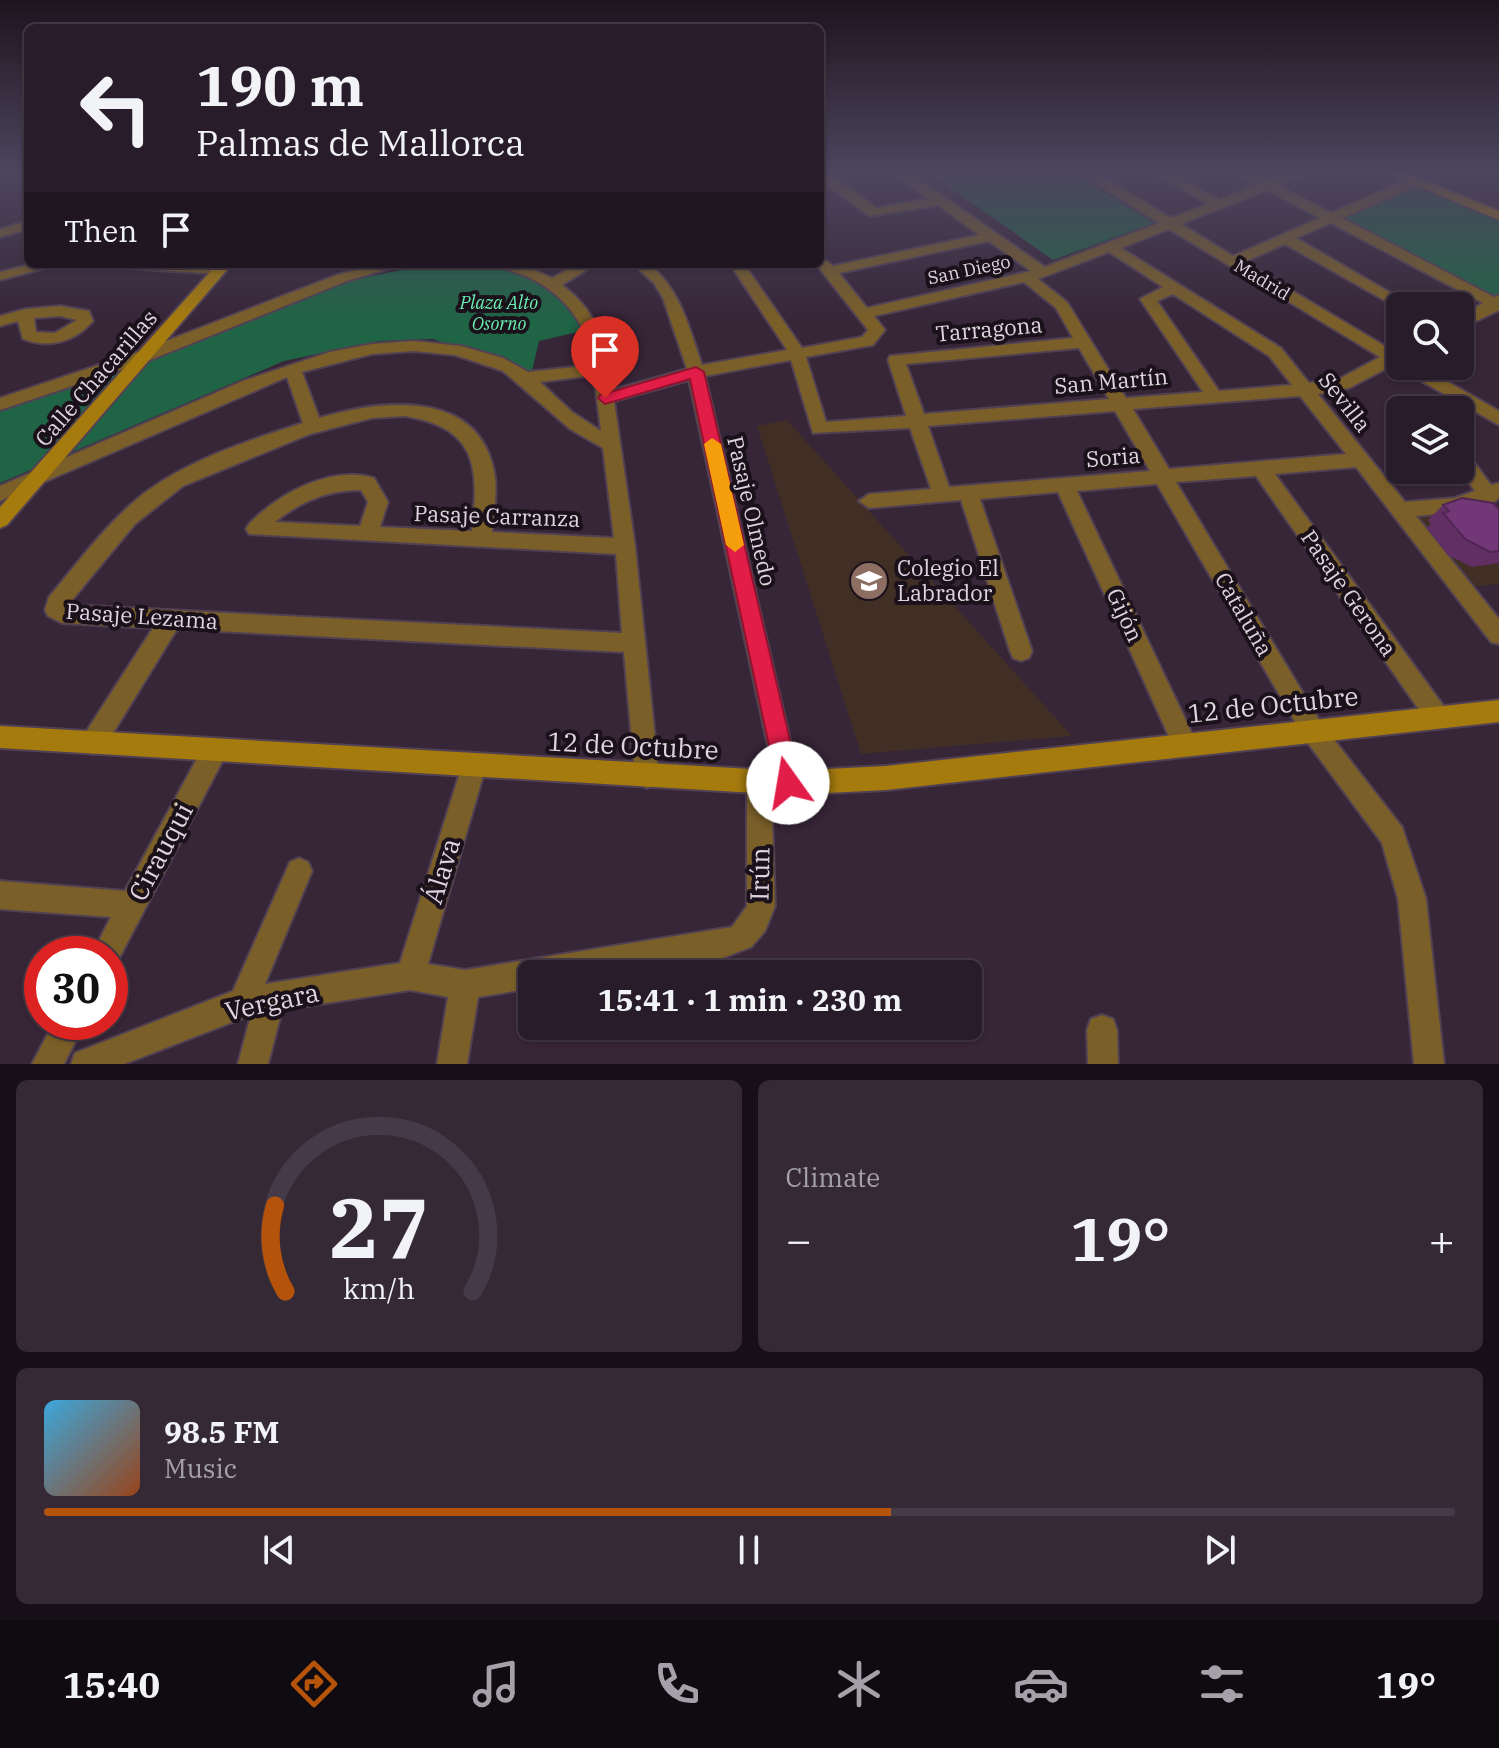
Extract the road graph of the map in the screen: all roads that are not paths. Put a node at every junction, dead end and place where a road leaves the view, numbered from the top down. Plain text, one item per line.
1 (968, 222) edge
2 (1163, 222) edge
3 (1177, 222) edge
4 (1323, 222) edge
5 (1339, 222) edge
6 (1168, 225) junction
7 (24, 226) edge
8 (0, 233) edge
9 (989, 237) junction
10 (1285, 238) junction
11 (1110, 247) junction
12 (1231, 262) junction
13 (825, 265) edge
14 (35, 268) edge
15 (221, 268) edge
16 (363, 268) edge
17 (514, 268) edge
18 (582, 268) edge
19 (645, 268) edge
20 (740, 268) edge
21 (338, 271) edge
22 (0, 276) edge
23 (1035, 276) junction
24 (552, 284) junction
25 (1174, 288) junction
26 (1386, 295) edge
27 (1498, 302) edge
28 (865, 313) junction
29 (25, 314) dead end
30 (1474, 315) edge
31 (0, 321) edge
32 (1086, 342) junction
33 (1386, 352) edge
34 (797, 353) junction
35 (144, 356) junction
36 (1386, 366) edge
37 (292, 369) junction
38 (601, 369) junction
39 (696, 372) junction
40 (527, 378) junction
41 (1437, 380) edge
42 (1306, 390) junction
43 (1215, 397) junction
44 (605, 398) junction
45 (0, 404) edge
46 (1122, 405) junction
47 (1495, 412) edge
48 (917, 421) junction
49 (313, 425) junction
50 (613, 446) junction
51 (1360, 460) junction
52 (1261, 469) junction
53 (1474, 472) edge
54 (1164, 477) junction
55 (38, 478) junction
56 (1065, 486) junction
57 (1494, 493) edge
58 (0, 494) edge
59 (969, 494) junction
60 (943, 496) junction
61 (869, 501) dead end
62 (1399, 510) junction
63 (0, 520) edge
64 (367, 535) junction
65 (481, 539) junction
66 (625, 546) junction
67 (171, 619) junction
68 (1499, 635) edge
69 (634, 643) junction
70 (1021, 651) dead end
71 (1499, 711) edge
72 (1437, 716) junction
73 (1313, 731) junction
74 (0, 737) edge
75 (93, 743) junction
76 (1185, 744) junction
77 (215, 750) junction
78 (474, 766) junction
79 (647, 776) junction
80 (759, 783) junction
81 (788, 783) junction
82 (299, 871) dead end
83 (0, 895) edge
84 (133, 905) junction
85 (116, 936) edge
86 (623, 960) edge
87 (410, 976) junction
88 (518, 976) edge
89 (465, 985) junction
90 (257, 1000) junction
91 (1102, 1030) dead end
92 (60, 1040) edge
93 (47, 1064) edge
94 (86, 1064) edge
95 (253, 1064) edge
96 (452, 1064) edge
97 (1103, 1064) edge
98 (1429, 1064) edge

1 - 9 street, Cataluña
2 - 6 street, Madrid
3 - 6 street, San Diego
4 - 10 street
5 - 27 street
6 - 11 street, San Diego
6 - 12 street, Madrid
7 - 8 street
9 - 13 street
9 - 23 street, Cataluña
10 - 12 street
10 - 26 street
11 - 23 street, San Diego
11 - 25 street, Sevilla
12 - 33 street, Madrid
13 - 28 street
14 - 22 street
15 - 35 street, Calle Chacarillas
16 - 21 street
17 - 24 street
18 - 24 street
19 - 39 street, Pasaje Olmedo
20 - 34 street
21 - 35 street
23 - 28 street, San Diego
23 - 32 street, Cataluña
24 - 38 street
25 - 42 street, Sevilla
25 - 43 street
27 - 30 street
28 - 34 street
29 - 31 street
32 - 46 street, Cataluña
32 - 48 street, Tarragona
34 - 39 street
34 - 48 street, San Martín
35 - 45 street
35 - 55 street, Calle Chacarillas
36 - 42 street, San Martín
37 - 40 street
37 - 49 street
37 - 55 street
38 - 40 street
38 - 44 street
39 - 44 street
39 - 81 street, Pasaje Olmedo
40 - 50 street
41 - 47 street, Madrid
42 - 43 street, San Martín
42 - 51 street, Sevilla
43 - 46 street, San Martín
44 - 50 street
46 - 48 street, San Martín
46 - 54 street, Cataluña
48 - 60 street
49 - 65 street, Pasaje Lezama
49 - 67 street, Pasaje Lezama
50 - 66 street
51 - 52 street, Soria
51 - 62 street, Sevilla
52 - 54 street, Soria
52 - 72 street, Pasaje Gerona
53 - 57 street
54 - 56 street, Soria
54 - 73 street, Cataluña
55 - 58 street
55 - 63 street, Calle Chacarillas
56 - 59 street, Soria
56 - 76 street, Gijón
57 - 62 street
59 - 60 street, Soria
59 - 70 street
60 - 61 street, Soria
62 - 68 street, Sevilla
64 - 64 street, Pasaje Carranza
64 - 65 street, Pasaje Carranza
65 - 66 street, Pasaje Carranza
66 - 69 street
67 - 69 street, Pasaje Lezama
67 - 75 street
69 - 79 street
71 - 72 street, 12 de Octubre
72 - 73 street, 12 de Octubre
73 - 76 street, 12 de Octubre
73 - 98 street, Cataluña
74 - 75 street, 12 de Octubre
75 - 77 street, 12 de Octubre
76 - 81 street, 12 de Octubre
77 - 78 street, 12 de Octubre
77 - 84 street, Cirauqui
78 - 79 street, 12 de Octubre
78 - 87 street, Álava
79 - 80 street, 12 de Octubre
80 - 81 street, 12 de Octubre
80 - 86 street, Irún
82 - 90 street
83 - 84 street
84 - 85 street, Cirauqui
87 - 89 street, Vergara
87 - 90 street, Vergara
88 - 89 street, Irún
89 - 96 street
90 - 94 street, Vergara
90 - 95 street
91 - 97 street
92 - 93 street

